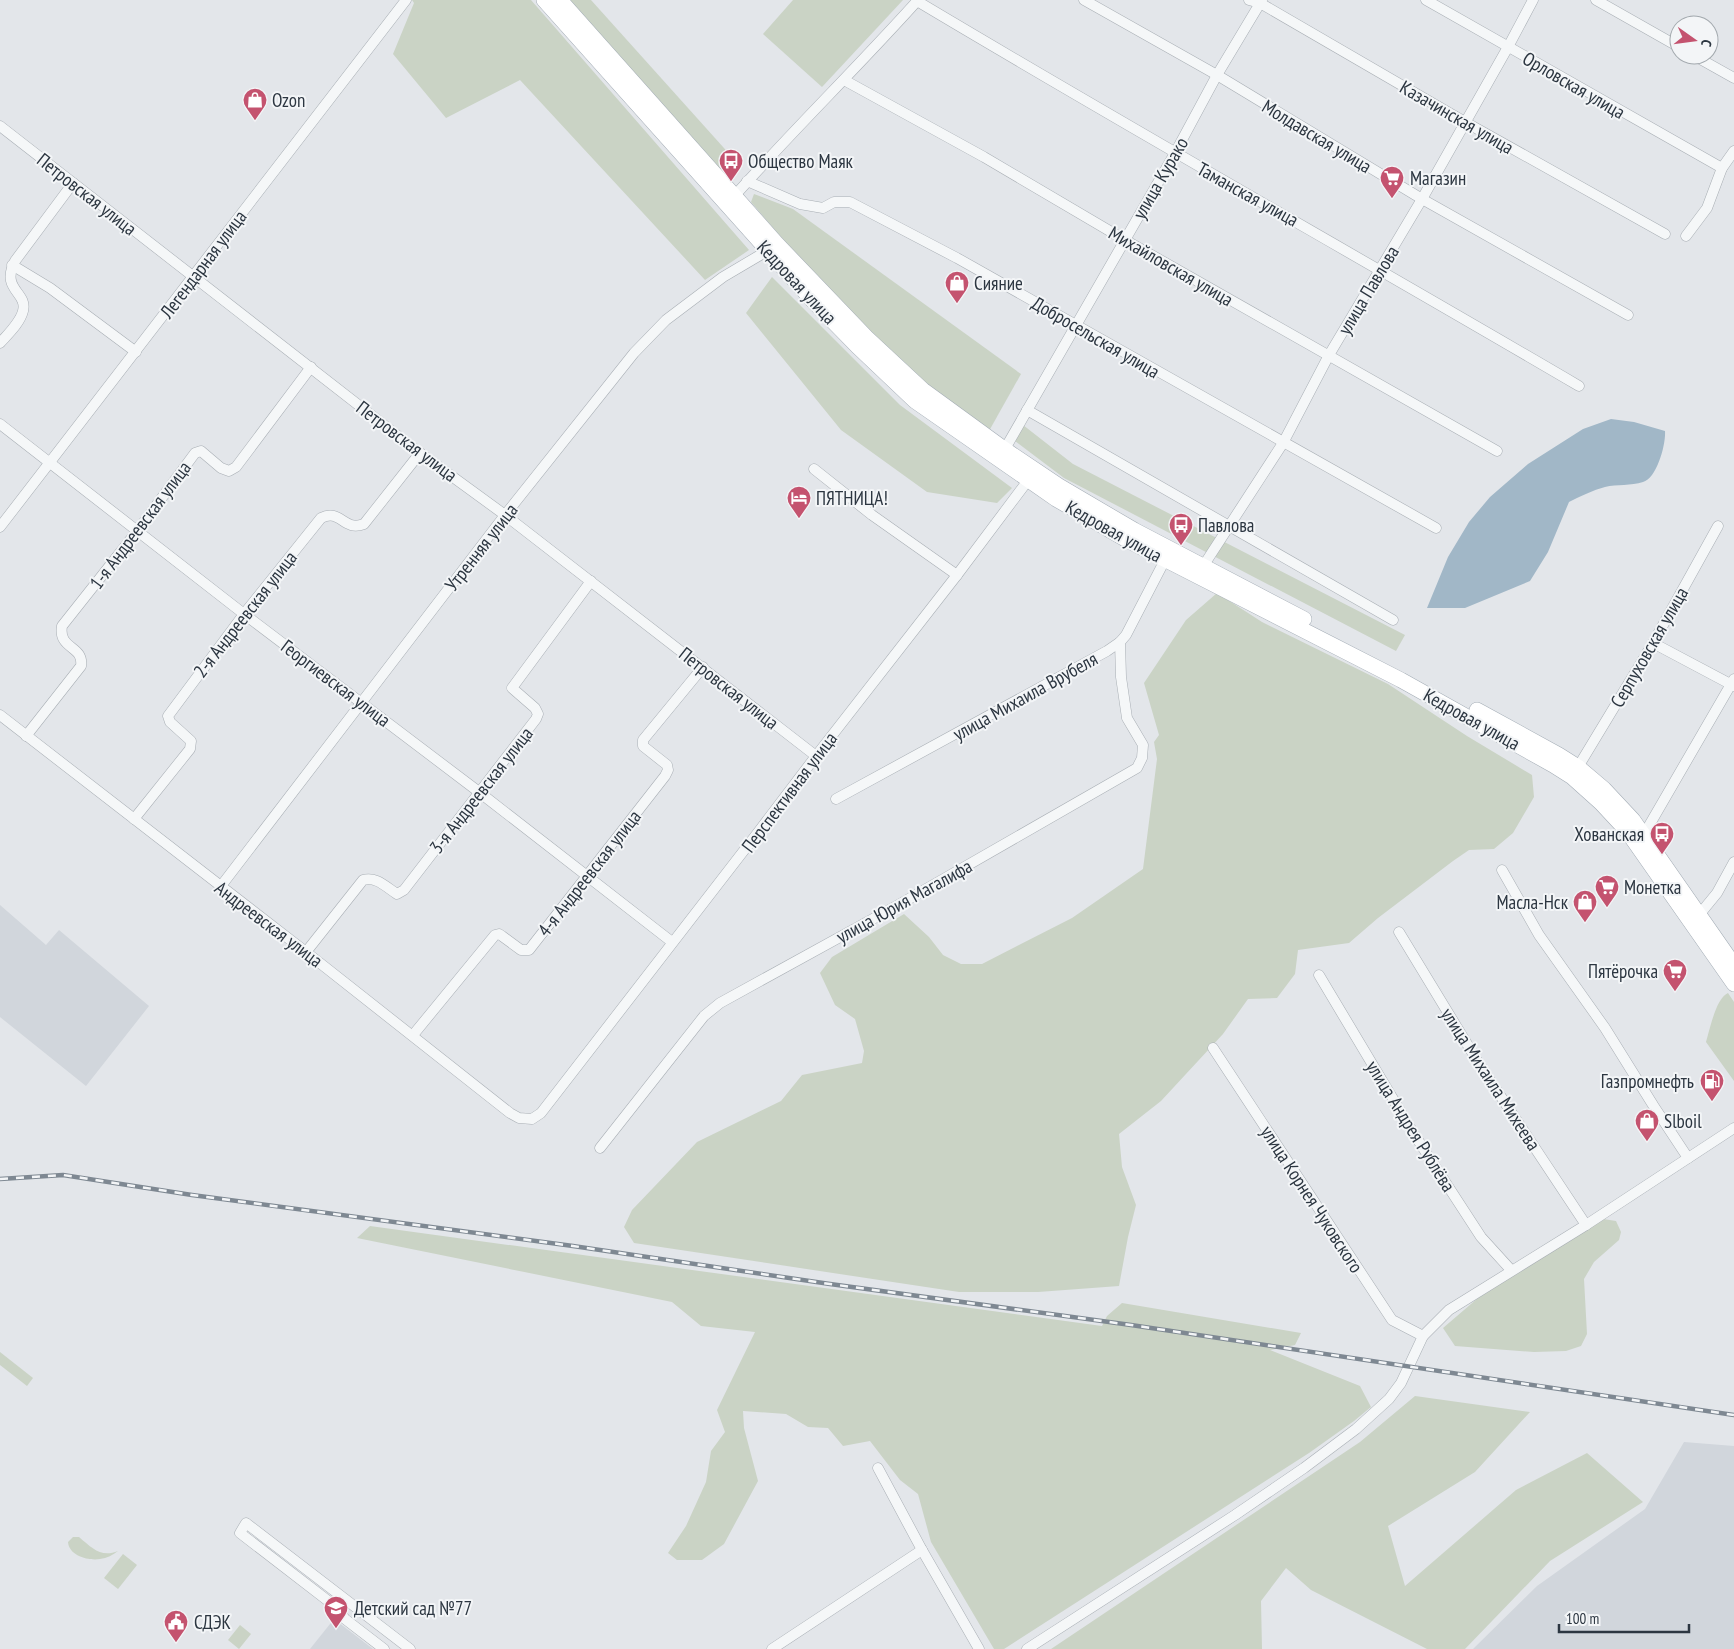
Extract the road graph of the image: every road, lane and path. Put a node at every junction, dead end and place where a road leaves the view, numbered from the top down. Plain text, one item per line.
1 (406, 0) edge
2 (544, 0) edge
3 (560, 0) edge
4 (918, 0) edge
5 (1084, 0) edge
6 (1249, 0) edge
7 (1426, 0) edge
8 (1533, 0) edge
9 (1596, 0) edge
10 (1261, 2) edge
11 (1669, 41) edge
12 (1508, 47) junction
13 (1711, 65) edge
14 (1217, 75) junction
15 (1734, 78) edge
16 (844, 80) junction
17 (1465, 122) junction
18 (0, 126) edge
19 (1734, 151) edge
20 (1175, 153) junction
21 (1722, 168) junction
22 (747, 181) junction
23 (73, 183) junction
24 (1422, 199) junction
25 (730, 201) junction
26 (1665, 234) dead end
27 (1686, 236) dead end
28 (1125, 240) junction
29 (772, 248) junction
30 (12, 265) junction
31 (1380, 269) junction
32 (194, 276) junction
33 (1628, 314) dead end
34 (1074, 325) junction
35 (0, 343) edge
36 (136, 352) junction
37 (1329, 355) junction
38 (311, 367) junction
39 (1579, 386) dead end
40 (1027, 410) junction
41 (0, 424) edge
42 (1283, 443) junction
43 (1497, 451) dead end
44 (420, 452) junction
45 (1002, 454) junction
46 (50, 464) junction
47 (814, 470) dead end
48 (1032, 476) junction
49 (506, 515) junction
50 (1230, 526) junction
51 (1718, 526) dead end
52 (0, 528) edge
53 (1436, 528) dead end
54 (138, 530) junction
55 (1168, 555) junction
56 (1200, 571) junction
57 (957, 575) junction
58 (591, 581) junction
59 (244, 614) junction
60 (1393, 620) dead end
61 (1120, 642) junction
62 (1653, 643) junction
63 (703, 667) junction
64 (1733, 683) edge
65 (362, 703) junction
66 (0, 716) edge
67 (26, 736) junction
68 (816, 756) junction
69 (1578, 767) junction
70 (479, 792) junction
71 (836, 799) dead end
72 (134, 819) junction
73 (1643, 836) junction
74 (1734, 862) edge
75 (1502, 870) dead end
76 (588, 876) junction
77 (221, 886) junction
78 (1699, 914) junction
79 (1399, 932) dead end
80 (672, 942) junction
81 (306, 952) junction
82 (1734, 964) edge
83 (1319, 975) dead end
84 (1734, 984) edge
85 (412, 1035) junction
86 (1213, 1048) dead end
87 (541, 1113) joint
88 (1734, 1128) edge
89 (600, 1148) dead end
90 (1688, 1158) junction
91 (1586, 1225) junction
92 (1511, 1270) junction
93 (1424, 1336) junction
94 (878, 1468) dead end
95 (922, 1550) junction
96 (384, 1649) edge
97 (410, 1649) edge
98 (772, 1649) edge
99 (979, 1649) edge
100 (1027, 1649) edge

1 - 32 street, Легендарная улица
2 - 25 main road, Кедровая улица
3 - 25 main road, Кедровая улица
4 - 16 street
4 - 20 street, Таманская улица
5 - 14 street, Молдавская улица
6 - 10 street, Казачинская улица
7 - 12 street, Орловская улица
8 - 12 street, улица Павлова
9 - 11 street
10 - 14 street, улица Курако
10 - 17 street, Казачинская улица
12 - 17 street, улица Павлова
12 - 21 street, Орловская улица
13 - 15 street
14 - 20 street, улица Курако
14 - 24 street, Молдавская улица
16 - 22 street
16 - 28 street, Михайловская улица
17 - 24 street, улица Павлова
17 - 26 street, Казачинская улица
18 - 23 street, Петровская улица
19 - 21 street
20 - 28 street, улица Курако
20 - 31 street, Таманская улица
21 - 27 street
22 - 25 street
22 - 34 street, Добросельская улица
23 - 30 street
23 - 32 street, Петровская улица
24 - 31 street, улица Павлова
24 - 33 street, Молдавская улица
25 - 29 main road, Кедровая улица
28 - 34 street, улица Курако
28 - 37 street, Михайловская улица
29 - 45 main road, Кедровая улица
29 - 49 street, Утренняя улица
30 - 35 street
30 - 36 street
31 - 37 street, улица Павлова
31 - 39 street, Таманская улица
32 - 36 street, Легендарная улица
32 - 38 street, Петровская улица
34 - 40 street, улица Курако
34 - 42 street, Добросельская улица
36 - 46 street, Легендарная улица
37 - 42 street, улица Павлова
37 - 43 street, Михайловская улица
38 - 44 street, Петровская улица
38 - 54 street, 1-я Андреевская улица
40 - 45 street, улица Курако
40 - 50 street
41 - 46 street, Георгиевская улица
42 - 50 street, улица Павлова
42 - 53 street, Добросельская улица
44 - 49 street, Петровская улица
44 - 59 street, 2-я Андреевская улица
45 - 48 main road, Кедровая улица
46 - 52 street, Легендарная улица
46 - 54 street, Георгиевская улица
47 - 57 street
48 - 55 main road, Кедровая улица
48 - 57 street, Перспективная улица
49 - 58 street, Петровская улица
49 - 65 street, Утренняя улица
50 - 56 street, улица Павлова
50 - 60 street
51 - 62 street, Серпуховская улица
54 - 59 street, Георгиевская улица
54 - 67 street, 1-я Андреевская улица
55 - 56 main road, Кедровая улица
55 - 61 street, улица Михаила Врубеля
56 - 69 main road, Кедровая улица
56 - 84 main road, Кедровая улица
57 - 68 street, Перспективная улица
58 - 63 street, Петровская улица
58 - 70 street, 3-я Андреевская улица
59 - 65 street, Георгиевская улица
59 - 72 street, 2-я Андреевская улица
61 - 71 street, улица Михаила Врубеля
61 - 89 street, улица Юрия Магалифа
62 - 64 street
62 - 69 street, Серпуховская улица
63 - 68 street, Петровская улица
63 - 76 street, 4-я Андреевская улица
64 - 73 street
65 - 70 street, Георгиевская улица
65 - 77 street, Утренняя улица
66 - 67 street, Андреевская улица
67 - 72 street, Андреевская улица
68 - 80 street, Перспективная улица
69 - 73 main road, Кедровая улица
70 - 76 street, Георгиевская улица
70 - 81 street, 3-я Андреевская улица
72 - 77 street, Андреевская улица
73 - 78 main road, Кедровая улица
74 - 78 street
75 - 90 street
76 - 80 street, Георгиевская улица
76 - 85 street, 4-я Андреевская улица
77 - 81 street, Андреевская улица
78 - 82 main road, Кедровая улица
79 - 91 street, улица Михаила Михеева
80 - 87 street, Перспективная улица
81 - 85 street, Андреевская улица
83 - 92 street, улица Андрея Рублёва
85 - 87 street, Андреевская улица
86 - 93 street, улица Корнея Чуковского
88 - 90 street
90 - 91 street
91 - 92 street
92 - 93 street
93 - 100 street
94 - 95 street
95 - 98 street
95 - 99 street
96 - 97 street

